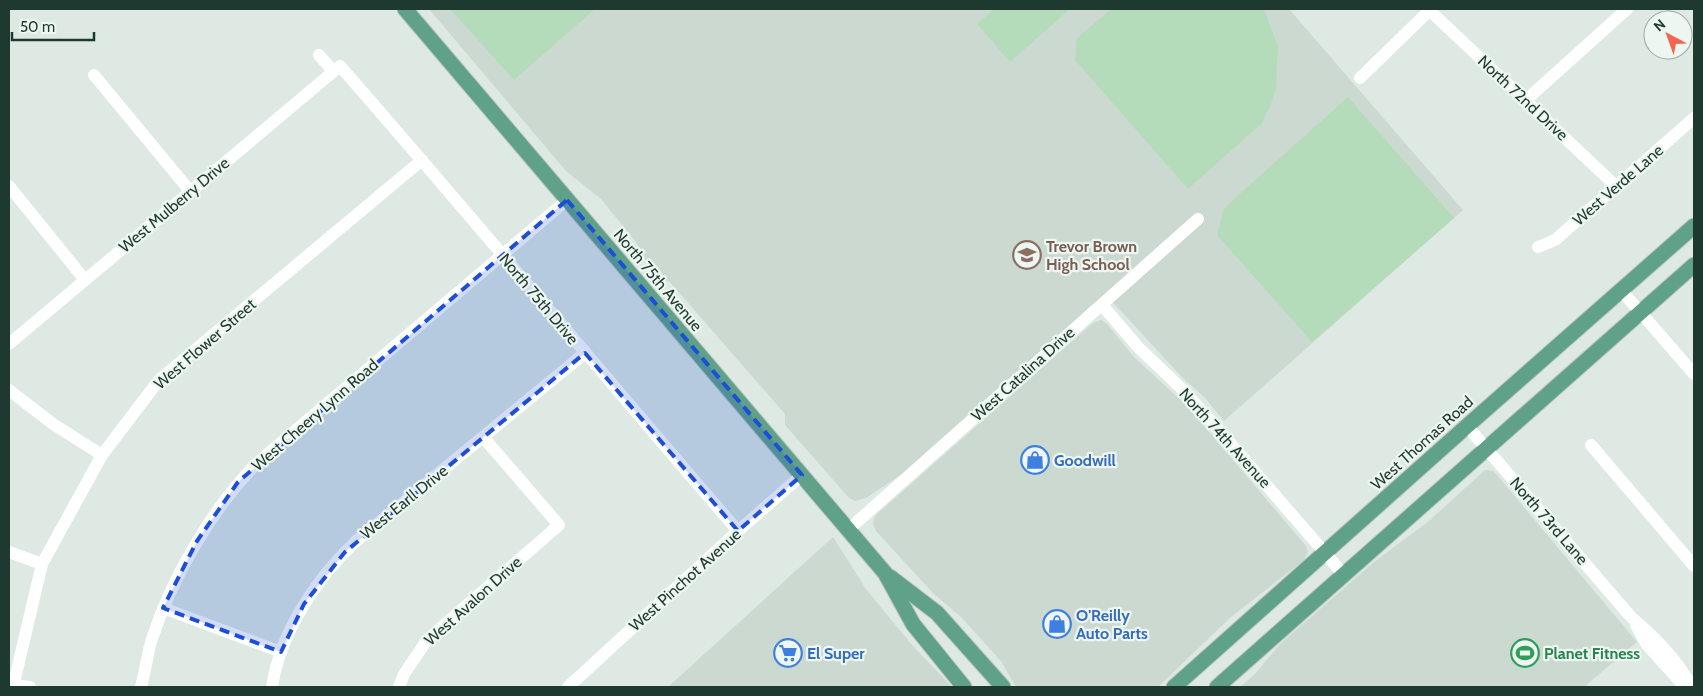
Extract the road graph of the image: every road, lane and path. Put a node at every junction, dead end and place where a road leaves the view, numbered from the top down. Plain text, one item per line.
1 (405, 9) edge
2 (1430, 9) edge
3 (1627, 9) edge
4 (319, 55) dead end
5 (336, 68) junction
6 (94, 75) dead end
7 (1360, 78) dead end
8 (1526, 100) junction
9 (1694, 118) edge
10 (422, 160) junction
11 (9, 186) edge
12 (1617, 187) junction
13 (190, 191) junction
14 (567, 200) junction
15 (1198, 219) dead end
16 (1694, 226) edge
17 (1538, 247) dead end
18 (502, 255) junction
19 (1694, 265) edge
20 (85, 280) junction
21 (1621, 290) junction
22 (1102, 304) junction
23 (1641, 312) junction
24 (9, 344) edge
25 (585, 353) junction
26 (1694, 374) edge
27 (9, 390) edge
28 (1466, 426) junction
29 (483, 437) junction
30 (1591, 445) dead end
31 (1486, 449) junction
32 (102, 455) junction
33 (802, 475) junction
34 (849, 529) junction
35 (738, 531) junction
36 (9, 552) edge
37 (1325, 553) junction
38 (42, 564) junction
39 (1694, 566) edge
40 (885, 573) junction
41 (1344, 575) junction
42 (164, 608) junction
43 (281, 652) junction
44 (1666, 658) junction
45 (13, 686) edge
46 (30, 687) edge
47 (142, 687) edge
48 (272, 687) edge
49 (399, 687) edge
50 (568, 687) edge
51 (964, 687) edge
52 (1003, 687) edge
53 (1174, 687) edge
54 (1217, 687) edge
55 (1685, 687) edge
56 (1692, 687) edge

1 - 14 main road, North 75th Avenue
2 - 7 street
2 - 8 street, North 72nd Drive
3 - 8 street
4 - 5 street, North 75th Drive
5 - 10 street, North 75th Drive
5 - 13 street, West Mulberry Drive
6 - 13 street
8 - 12 street, North 72nd Drive
9 - 12 street, West Verde Lane
10 - 18 street, North 75th Drive
10 - 32 street, West Flower Street
11 - 20 street
12 - 17 street, West Verde Lane
13 - 20 street, West Mulberry Drive
14 - 18 street, West Cheery Lynn Road
14 - 33 main road, North 75th Avenue
15 - 22 street, West Catalina Drive
16 - 21 main road, West Thomas Road
18 - 25 street, North 75th Drive
18 - 42 street, West Cheery Lynn Road
19 - 23 main road
20 - 24 street, West Mulberry Drive
21 - 23 street
21 - 28 main road, West Thomas Road
22 - 34 street, West Catalina Drive
22 - 37 street, North 74th Avenue
23 - 26 street
23 - 31 main road
25 - 29 street, West Earll Drive
25 - 35 street, North 75th Drive
27 - 32 street
28 - 31 street, North 73rd Lane
28 - 37 main road, West Thomas Road
29 - 43 street, West Earll Drive
29 - 49 street, West Avalon Drive
30 - 39 street
31 - 41 main road
31 - 44 street, North 73rd Lane
32 - 38 street, West Flower Street
33 - 34 main road, North 75th Avenue
33 - 35 street, West Pinchot Avenue
34 - 40 main road, North 75th Avenue
35 - 50 street, West Pinchot Avenue
36 - 38 street
37 - 41 street, North 74th Avenue
37 - 53 main road, West Thomas Road
38 - 45 street, West Flower Street
40 - 51 main road, North 75th Avenue
40 - 52 main road, North 75th Avenue
41 - 54 main road
42 - 43 street
42 - 47 street, West Cheery Lynn Road
43 - 48 street, West Earll Drive
44 - 55 street, North 73rd Lane
44 - 56 street, North 73rd Lane
45 - 46 street

